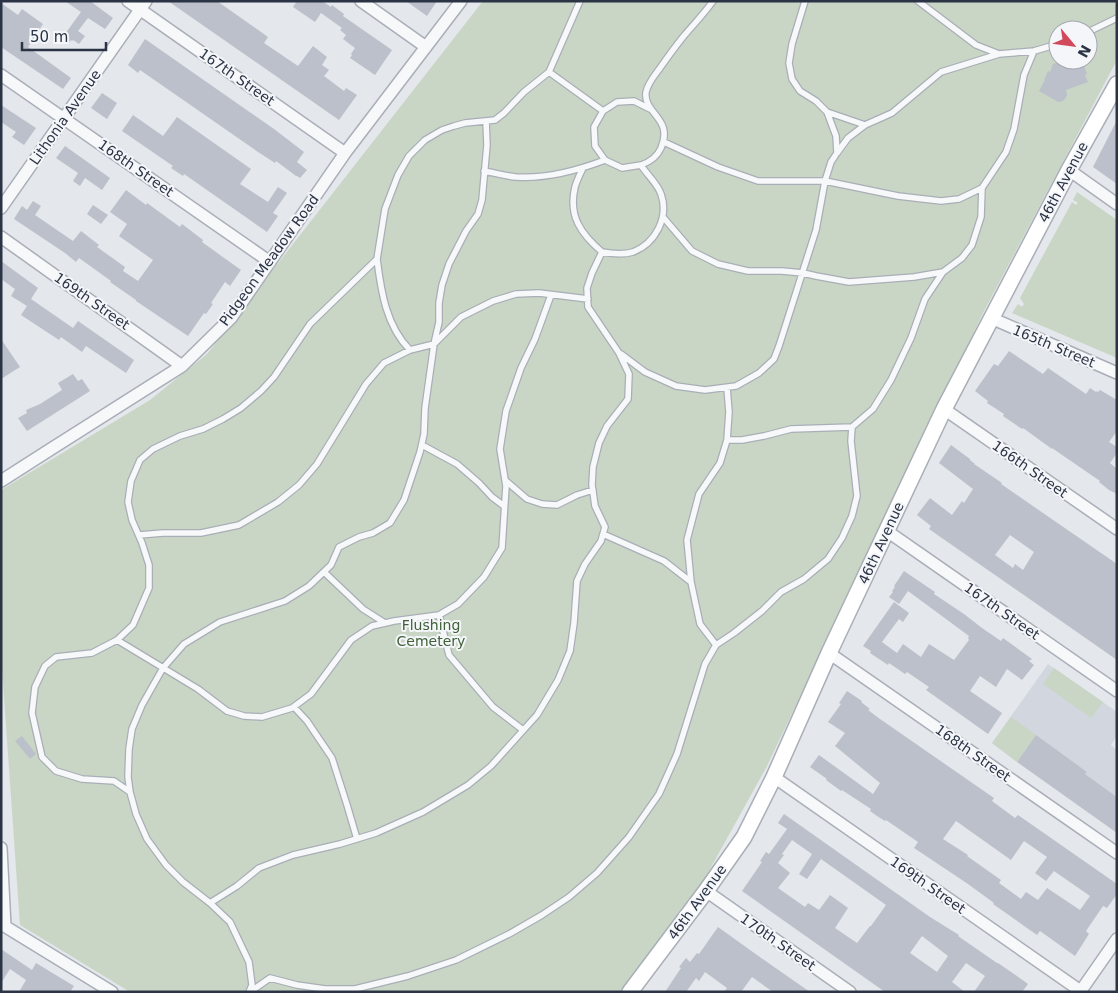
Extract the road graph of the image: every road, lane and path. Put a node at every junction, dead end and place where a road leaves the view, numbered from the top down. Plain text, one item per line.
1 (128, 1) edge
2 (361, 1) edge
3 (461, 1) edge
4 (580, 1) edge
5 (713, 1) edge
6 (805, 1) edge
7 (918, 1) edge
8 (143, 5) edge
9 (1117, 18) edge
10 (1098, 27) edge
11 (426, 47) junction
12 (1048, 47) edge
13 (1034, 51) junction
14 (999, 54) junction
15 (549, 72) junction
16 (1, 75) edge
17 (1117, 84) edge
18 (650, 109) junction
19 (603, 111) junction
20 (827, 112) junction
21 (64, 118) junction
22 (486, 121) junction
23 (865, 125) junction
24 (664, 142) junction
25 (345, 153) junction
26 (837, 153) junction
27 (605, 160) junction
28 (641, 165) junction
29 (583, 168) junction
30 (1069, 170) junction
31 (484, 171) junction
32 (825, 181) junction
33 (982, 188) junction
34 (1117, 204) edge
35 (1, 208) edge
36 (663, 217) junction
37 (1, 237) edge
38 (602, 252) junction
39 (376, 259) junction
40 (270, 262) junction
41 (803, 272) junction
42 (942, 272) junction
43 (551, 295) junction
44 (588, 299) junction
45 (991, 318) junction
46 (434, 344) junction
47 (410, 350) junction
48 (619, 353) junction
49 (182, 366) junction
50 (1117, 373) edge
51 (727, 388) junction
52 (944, 408) junction
53 (852, 427) junction
54 (727, 440) junction
55 (422, 445) junction
56 (1, 481) edge
57 (506, 481) junction
58 (593, 490) junction
59 (504, 506) junction
60 (1117, 529) edge
61 (887, 531) junction
62 (603, 534) junction
63 (138, 535) junction
64 (324, 572) junction
65 (691, 582) junction
66 (438, 615) junction
67 (385, 623) junction
68 (117, 640) junction
69 (716, 645) junction
70 (830, 653) junction
71 (163, 668) junction
72 (1117, 691) edge
73 (294, 707) junction
74 (523, 730) junction
75 (774, 777) junction
76 (130, 792) junction
77 (357, 839) junction
78 (1, 848) edge
79 (1117, 853) edge
80 (706, 892) junction
81 (210, 903) junction
82 (3, 925) edge
83 (1117, 939) edge
84 (98, 988) edge
85 (1081, 991) edge
86 (112, 992) edge
87 (250, 992) edge
88 (630, 992) edge
89 (850, 992) edge

1 - 8 street, 167th Street
2 - 11 street
3 - 11 street, Pidgeon Meadow Road
4 - 15 lane
5 - 18 lane
6 - 20 lane
7 - 14 lane
8 - 21 street, Lithonia Avenue
8 - 25 street, 167th Street
9 - 10 lane
11 - 25 street, Pidgeon Meadow Road
12 - 13 lane
13 - 14 lane
13 - 33 lane
14 - 23 lane
15 - 19 lane
15 - 22 lane
16 - 21 street, 168th Street
17 - 30 street, 46th Avenue
18 - 19 lane
18 - 24 lane
19 - 27 lane
20 - 23 lane
20 - 26 lane
21 - 35 street, Lithonia Avenue
21 - 40 street, 168th Street
22 - 31 lane
22 - 39 lane
23 - 26 lane
24 - 28 lane
24 - 32 lane
25 - 40 street, Pidgeon Meadow Road
26 - 32 lane
27 - 28 lane
27 - 29 lane
28 - 36 lane
29 - 31 lane
29 - 38 lane
30 - 34 street
30 - 45 street, 46th Avenue
31 - 46 lane
32 - 33 lane
32 - 41 lane
33 - 42 lane
36 - 38 lane
36 - 41 lane
37 - 49 street, 169th Street
38 - 44 lane
39 - 47 lane
39 - 63 lane
40 - 49 street, Pidgeon Meadow Road
41 - 42 lane
41 - 51 lane
42 - 53 lane
43 - 44 lane
43 - 46 lane
43 - 57 lane
44 - 48 lane
45 - 50 street, 165th Street
45 - 52 street, 46th Avenue
46 - 47 lane
46 - 55 lane
47 - 63 lane
48 - 51 lane
48 - 58 lane
49 - 56 street, Pidgeon Meadow Road
51 - 54 lane
52 - 60 street, 166th Street
52 - 61 street, 46th Avenue
53 - 54 lane
53 - 69 lane
54 - 65 lane
55 - 59 lane
55 - 64 lane
57 - 58 lane
57 - 59 lane
58 - 62 lane
59 - 66 lane
61 - 70 street, 46th Avenue
61 - 72 street, 167th Street
62 - 65 lane
62 - 74 lane
63 - 68 lane
64 - 67 lane
64 - 71 lane
65 - 69 lane
66 - 67 lane
66 - 74 lane
67 - 73 lane
68 - 71 lane
68 - 76 lane
69 - 87 lane
70 - 75 street, 46th Avenue
70 - 79 street, 168th Street
71 - 73 lane
71 - 76 lane
73 - 77 lane
74 - 77 lane
75 - 80 street, 46th Avenue
75 - 85 street, 169th Street
76 - 81 lane
77 - 81 lane
78 - 82 street
80 - 88 street, 46th Avenue
80 - 89 street, 170th Street
81 - 87 lane
82 - 84 street
83 - 85 street
84 - 86 street

